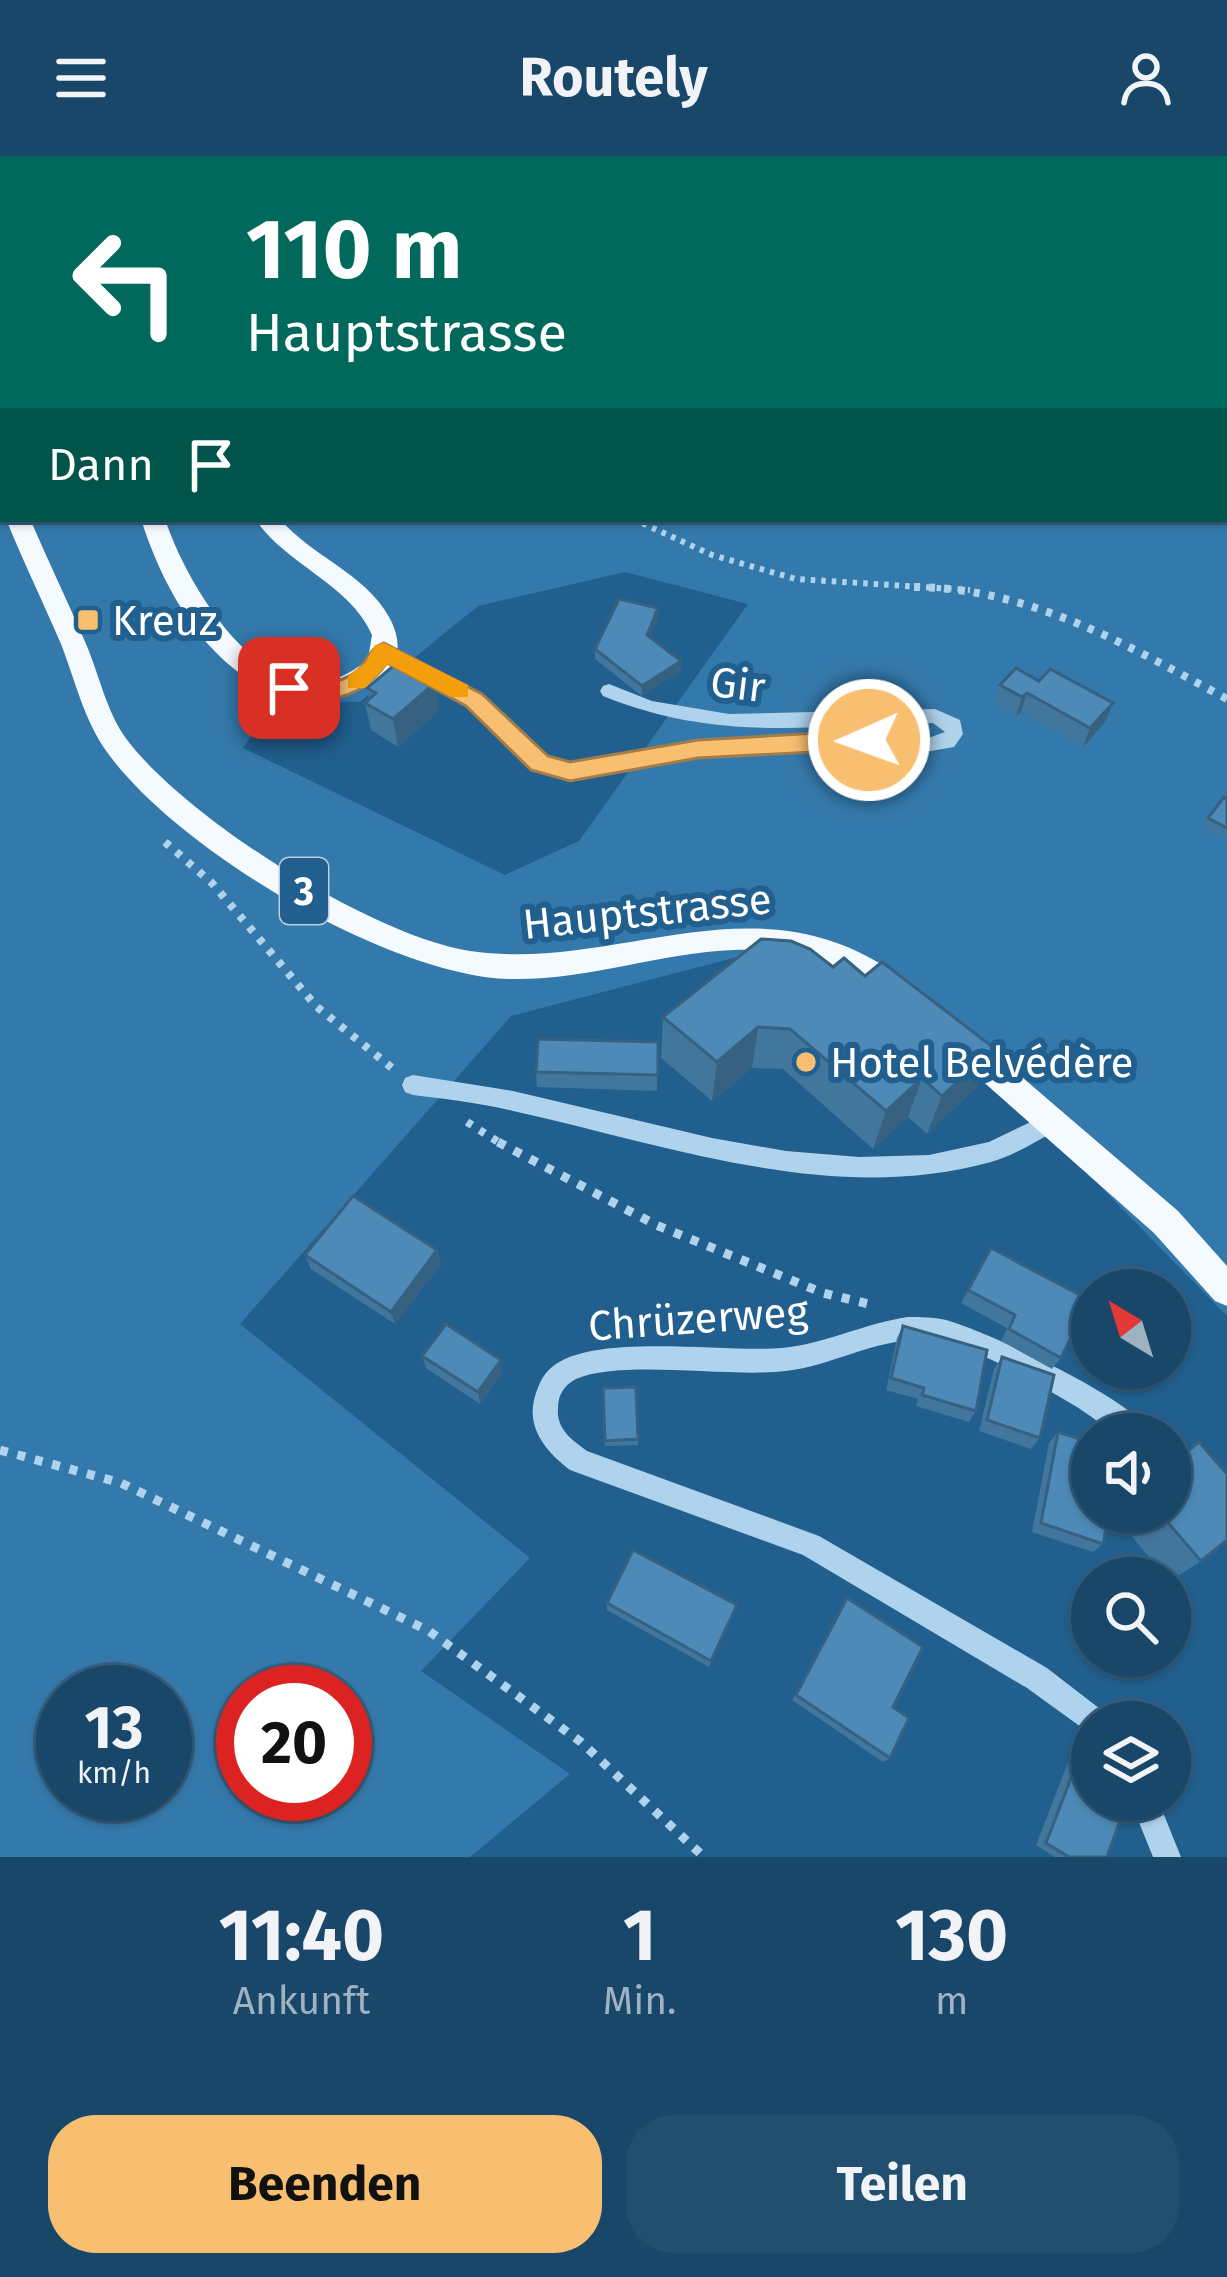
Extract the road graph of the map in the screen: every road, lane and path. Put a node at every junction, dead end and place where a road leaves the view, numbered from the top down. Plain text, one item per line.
1 (18, 522) edge
2 (154, 522) edge
3 (270, 522) edge
4 (640, 522) edge
5 (384, 651) junction
6 (608, 691) dead end
7 (1227, 699) edge
8 (413, 1085) dead end
9 (1048, 1123) junction
10 (1227, 1290) edge
11 (1106, 1413) edge
12 (0, 1450) edge
13 (1071, 1704) edge
14 (1152, 1821) edge
15 (704, 1857) edge
16 (1167, 1857) edge

1 - 9 main road, Hauptstrasse / 3
2 - 5 main road
3 - 5 main road
4 - 7 path
5 - 6 street, Gir
8 - 9 street
9 - 10 main road, Hauptstrasse / 3
11 - 13 street, Chrüzerweg
12 - 15 path
14 - 16 street

